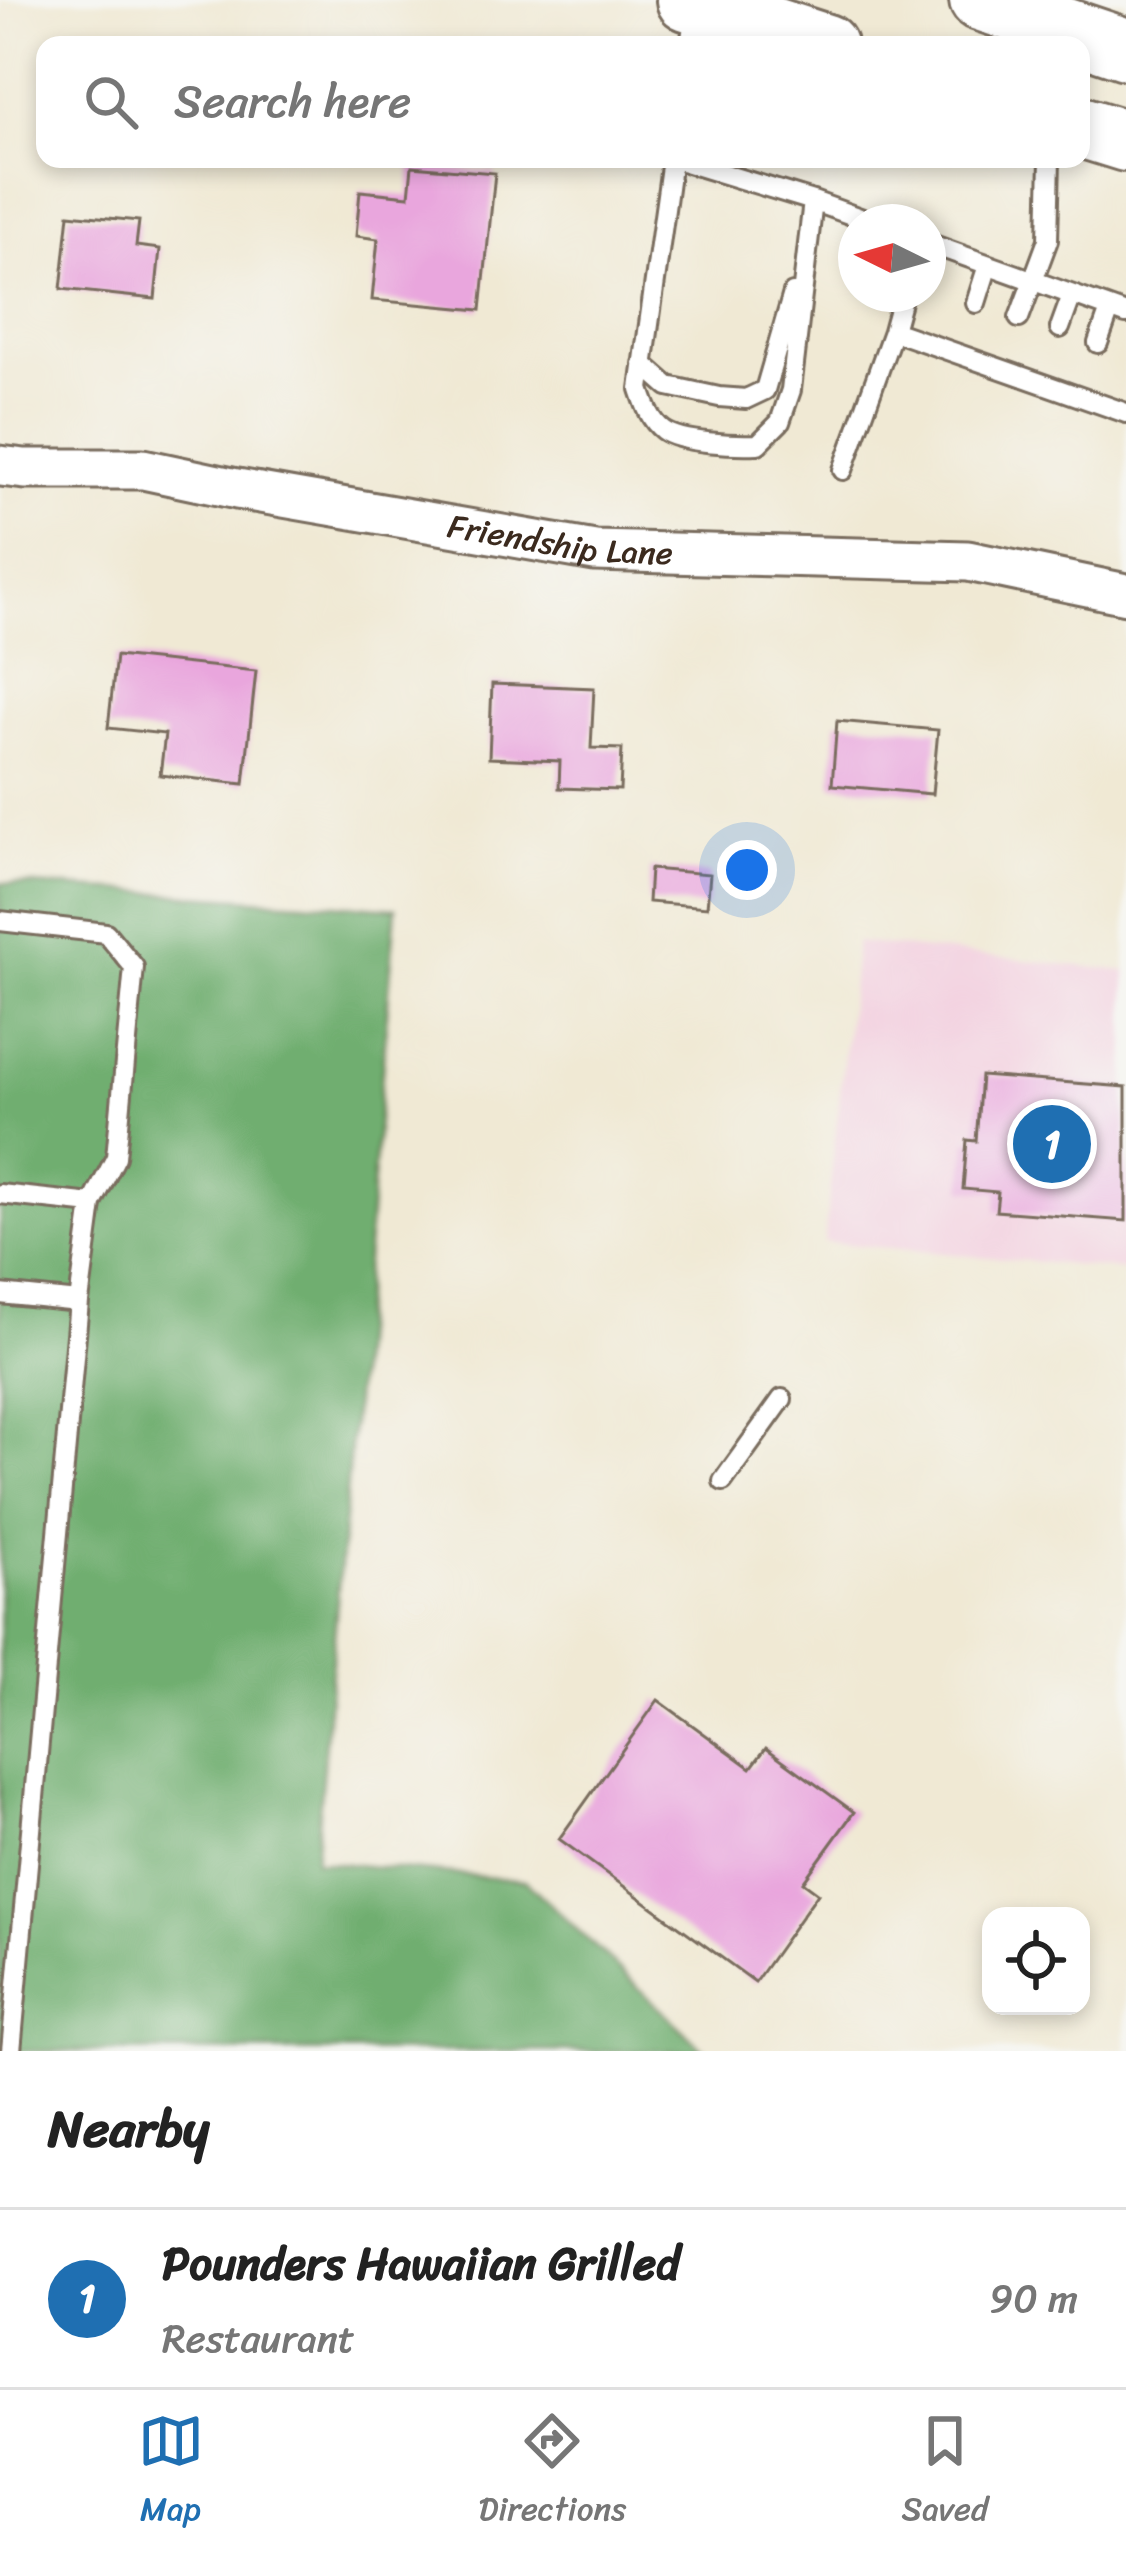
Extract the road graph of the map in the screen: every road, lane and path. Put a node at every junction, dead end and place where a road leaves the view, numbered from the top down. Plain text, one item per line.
1 (980, 0) edge
2 (691, 16) edge
3 (784, 36) edge
4 (1085, 36) edge
5 (1090, 38) edge
6 (1126, 50) edge
7 (1090, 130) edge
8 (1126, 141) edge
9 (673, 168) edge
10 (704, 168) edge
11 (1050, 168) edge
12 (813, 201) junction
13 (838, 210) edge
14 (808, 245) junction
15 (946, 250) edge
16 (988, 265) junction
17 (1031, 280) junction
18 (1072, 295) junction
19 (976, 304) dead end
20 (898, 312) edge
21 (1118, 312) edge
22 (1018, 318) dead end
23 (1060, 328) dead end
24 (893, 331) junction
25 (1098, 343) dead end
26 (1047, 361) dead end
27 (643, 364) junction
28 (1040, 382) junction
29 (1123, 386) edge
30 (1120, 411) edge
31 (0, 466) edge
32 (843, 470) dead end
33 (1126, 594) edge
34 (0, 921) edge
35 (0, 1194) edge
36 (92, 1204) junction
37 (0, 1294) edge
38 (79, 1302) junction
39 (782, 1399) dead end
40 (723, 1481) dead end
41 (11, 2051) edge

1 - 4 main road
2 - 3 main road
5 - 6 main road
7 - 8 main road
9 - 27 lane
10 - 12 lane
11 - 17 lane
12 - 13 lane
12 - 14 lane
14 - 27 lane
14 - 27 lane
15 - 16 lane
16 - 17 lane
16 - 19 lane
17 - 18 lane
17 - 22 lane
18 - 21 lane
18 - 23 lane
20 - 24 lane
21 - 25 lane
24 - 28 lane
24 - 32 lane
26 - 28 lane
28 - 30 lane
29 - 30 lane
31 - 33 street, Friendship Lane
34 - 36 lane
35 - 36 lane
36 - 38 lane
37 - 38 lane
38 - 41 lane
39 - 40 lane

